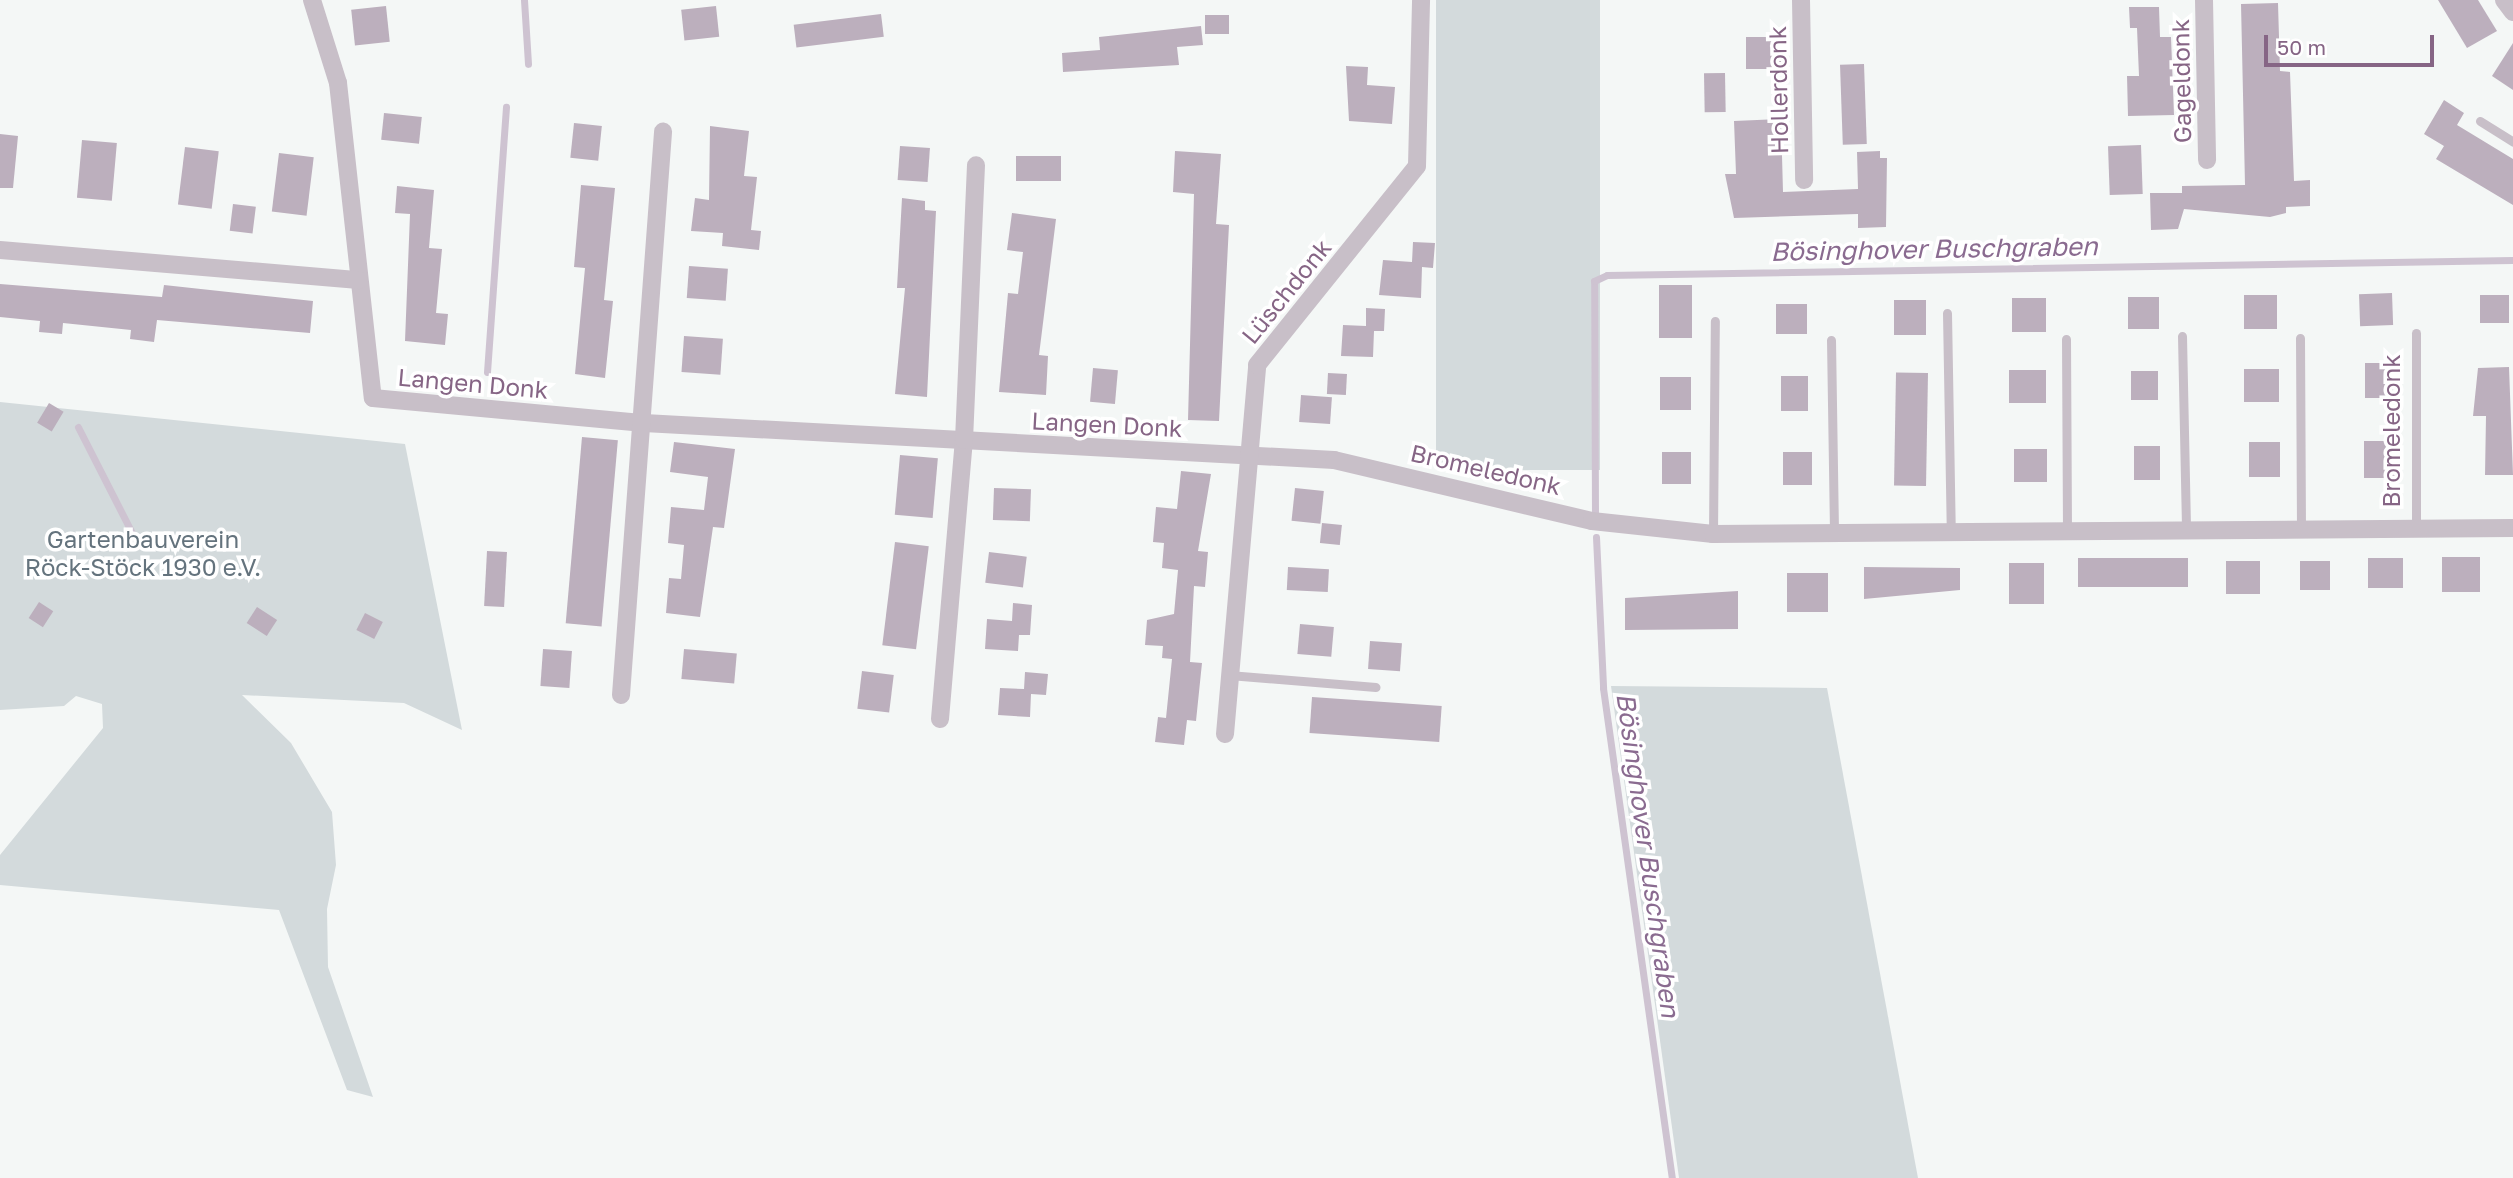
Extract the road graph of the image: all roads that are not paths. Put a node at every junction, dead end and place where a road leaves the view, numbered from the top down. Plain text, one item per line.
1 (312, 0) edge
2 (1421, 0) edge
3 (1801, 0) edge
4 (2204, 0) edge
5 (2504, 0) edge
6 (2513, 12) edge
7 (2480, 121) dead end
8 (663, 132) dead end
9 (2513, 142) edge
10 (2207, 160) dead end
11 (976, 165) dead end
12 (1804, 180) dead end
13 (0, 250) edge
14 (359, 280) junction
15 (1947, 313) dead end
16 (1715, 321) dead end
17 (2416, 333) dead end
18 (2182, 336) dead end
19 (2300, 338) dead end
20 (2066, 339) dead end
21 (1830, 340) dead end
22 (645, 424) junction
23 (964, 440) junction
24 (1247, 456) junction
25 (2513, 528) edge
26 (1834, 530) junction
27 (2416, 530) junction
28 (2186, 531) junction
29 (2301, 531) junction
30 (2067, 532) junction
31 (1951, 533) junction
32 (1713, 534) junction
33 (1229, 675) junction
34 (1376, 687) dead end
35 (621, 695) dead end
36 (940, 719) dead end
37 (1225, 734) dead end

1 - 14 street, Langen Donk
2 - 24 street, Lüschdonk
3 - 12 street, Hollerdonk
4 - 10 street, Gageldonk
5 - 6 street
7 - 9 lane
8 - 22 street
11 - 23 street
13 - 14 street
14 - 22 street, Langen Donk
15 - 31 lane
16 - 32 lane
17 - 27 lane, Bromeledonk
18 - 28 lane
19 - 29 lane
20 - 30 lane
21 - 26 lane
22 - 23 street, Langen Donk
22 - 35 street
23 - 24 street, Langen Donk
23 - 36 street
24 - 32 street, Bromeledonk
24 - 33 street, Lüschdonk
25 - 27 street, Bromeledonk
26 - 31 street, Bromeledonk
26 - 32 street, Bromeledonk
27 - 29 street, Bromeledonk
28 - 29 street, Bromeledonk
28 - 30 street, Bromeledonk
30 - 31 street, Bromeledonk
33 - 34 lane
33 - 37 street, Lüschdonk

